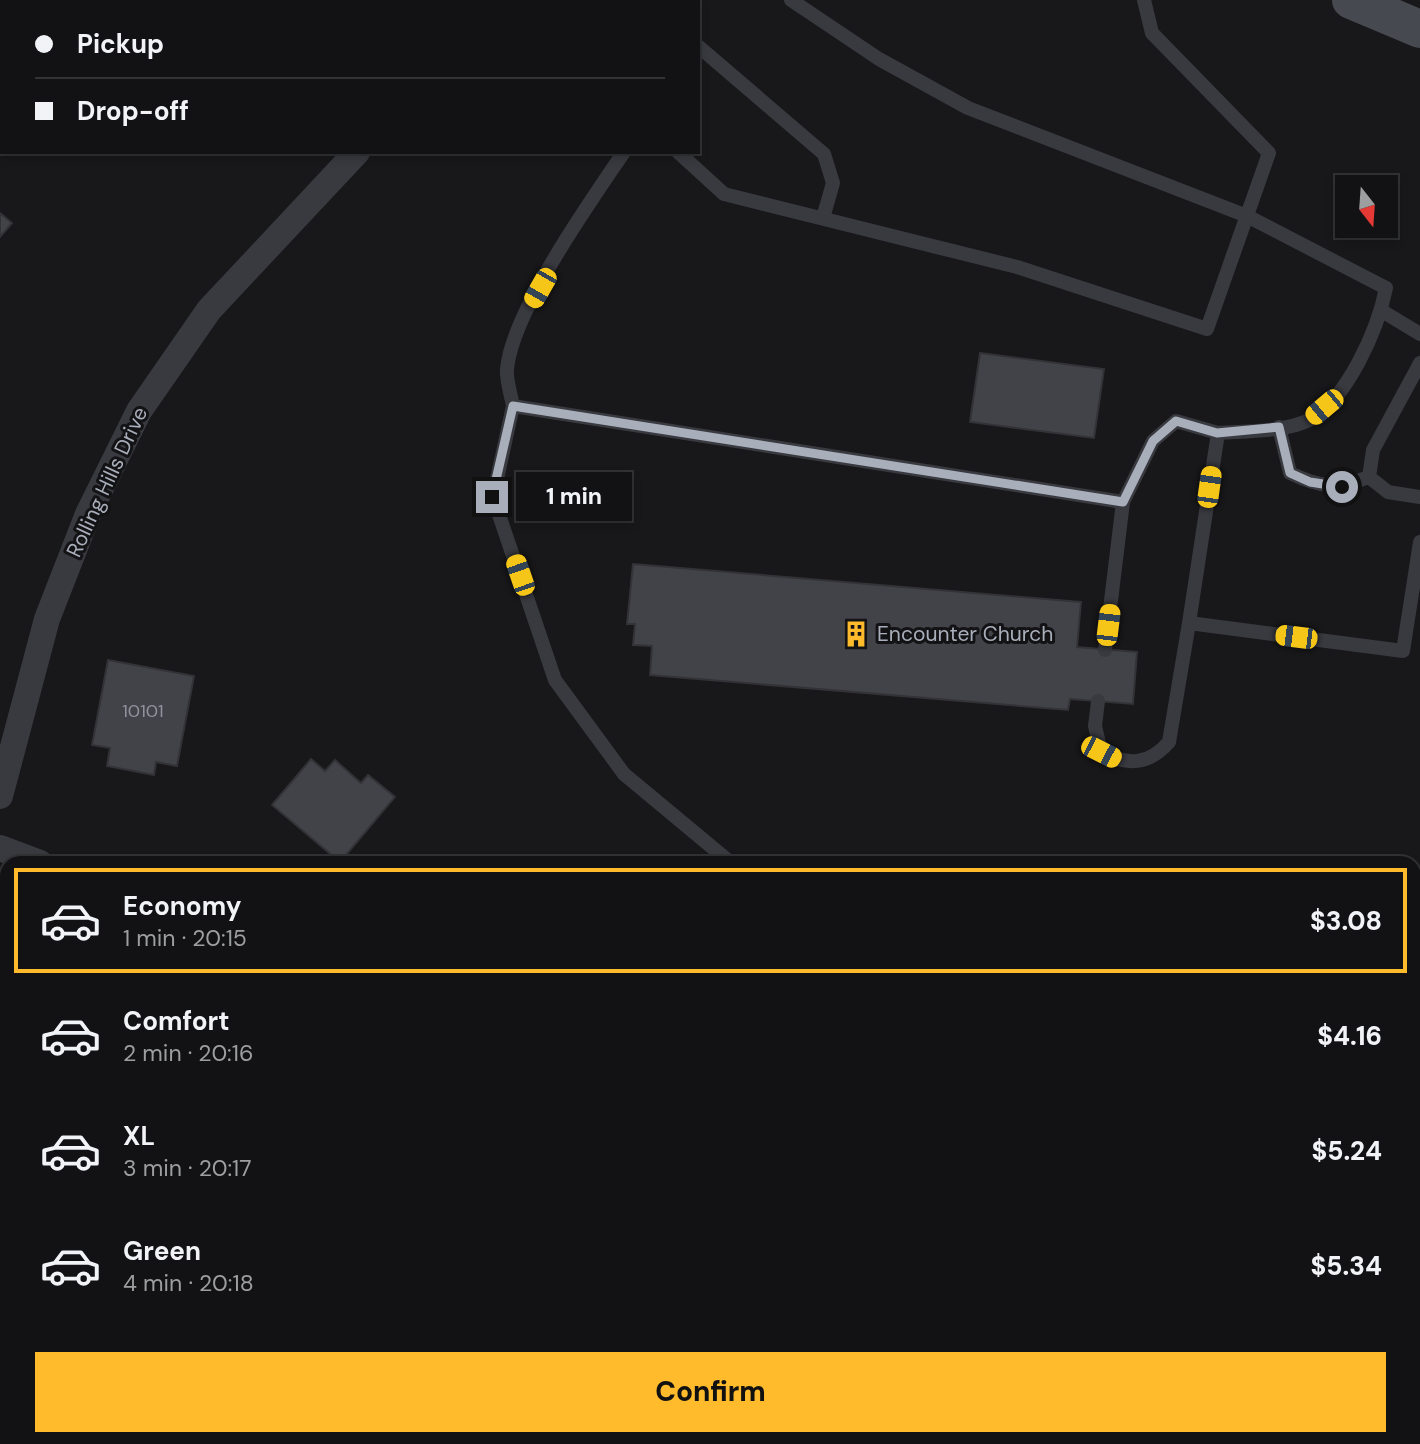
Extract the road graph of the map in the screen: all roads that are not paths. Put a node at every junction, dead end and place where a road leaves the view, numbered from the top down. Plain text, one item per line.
1 (791, 0) edge
2 (1144, 0) edge
3 (1351, 0) edge
4 (1420, 29) edge
5 (700, 48) edge
6 (355, 154) edge
7 (623, 154) edge
8 (680, 154) edge
9 (1247, 216) junction
10 (823, 218) junction
11 (1382, 311) junction
12 (1420, 334) edge
13 (1420, 363) edge
14 (513, 406) junction
15 (1279, 427) junction
16 (1217, 433) junction
17 (1368, 477) junction
18 (1420, 497) edge
19 (1123, 502) junction
20 (1420, 542) edge
21 (1189, 623) junction
22 (1105, 650) dead end
23 (1098, 701) dead end
24 (0, 796) edge
25 (0, 848) edge
26 (21, 856) edge
27 (723, 856) edge

1 - 9 lane
2 - 9 lane
3 - 4 main road
5 - 10 lane
6 - 24 street, Rolling Hills Drive
7 - 14 lane
8 - 10 lane
9 - 10 lane
9 - 11 lane
11 - 12 lane
11 - 15 lane
13 - 17 lane
14 - 19 lane
14 - 27 lane
15 - 16 lane
15 - 17 lane
16 - 19 lane
16 - 21 lane
17 - 18 lane
19 - 22 lane
20 - 21 lane
21 - 23 lane
25 - 26 street

